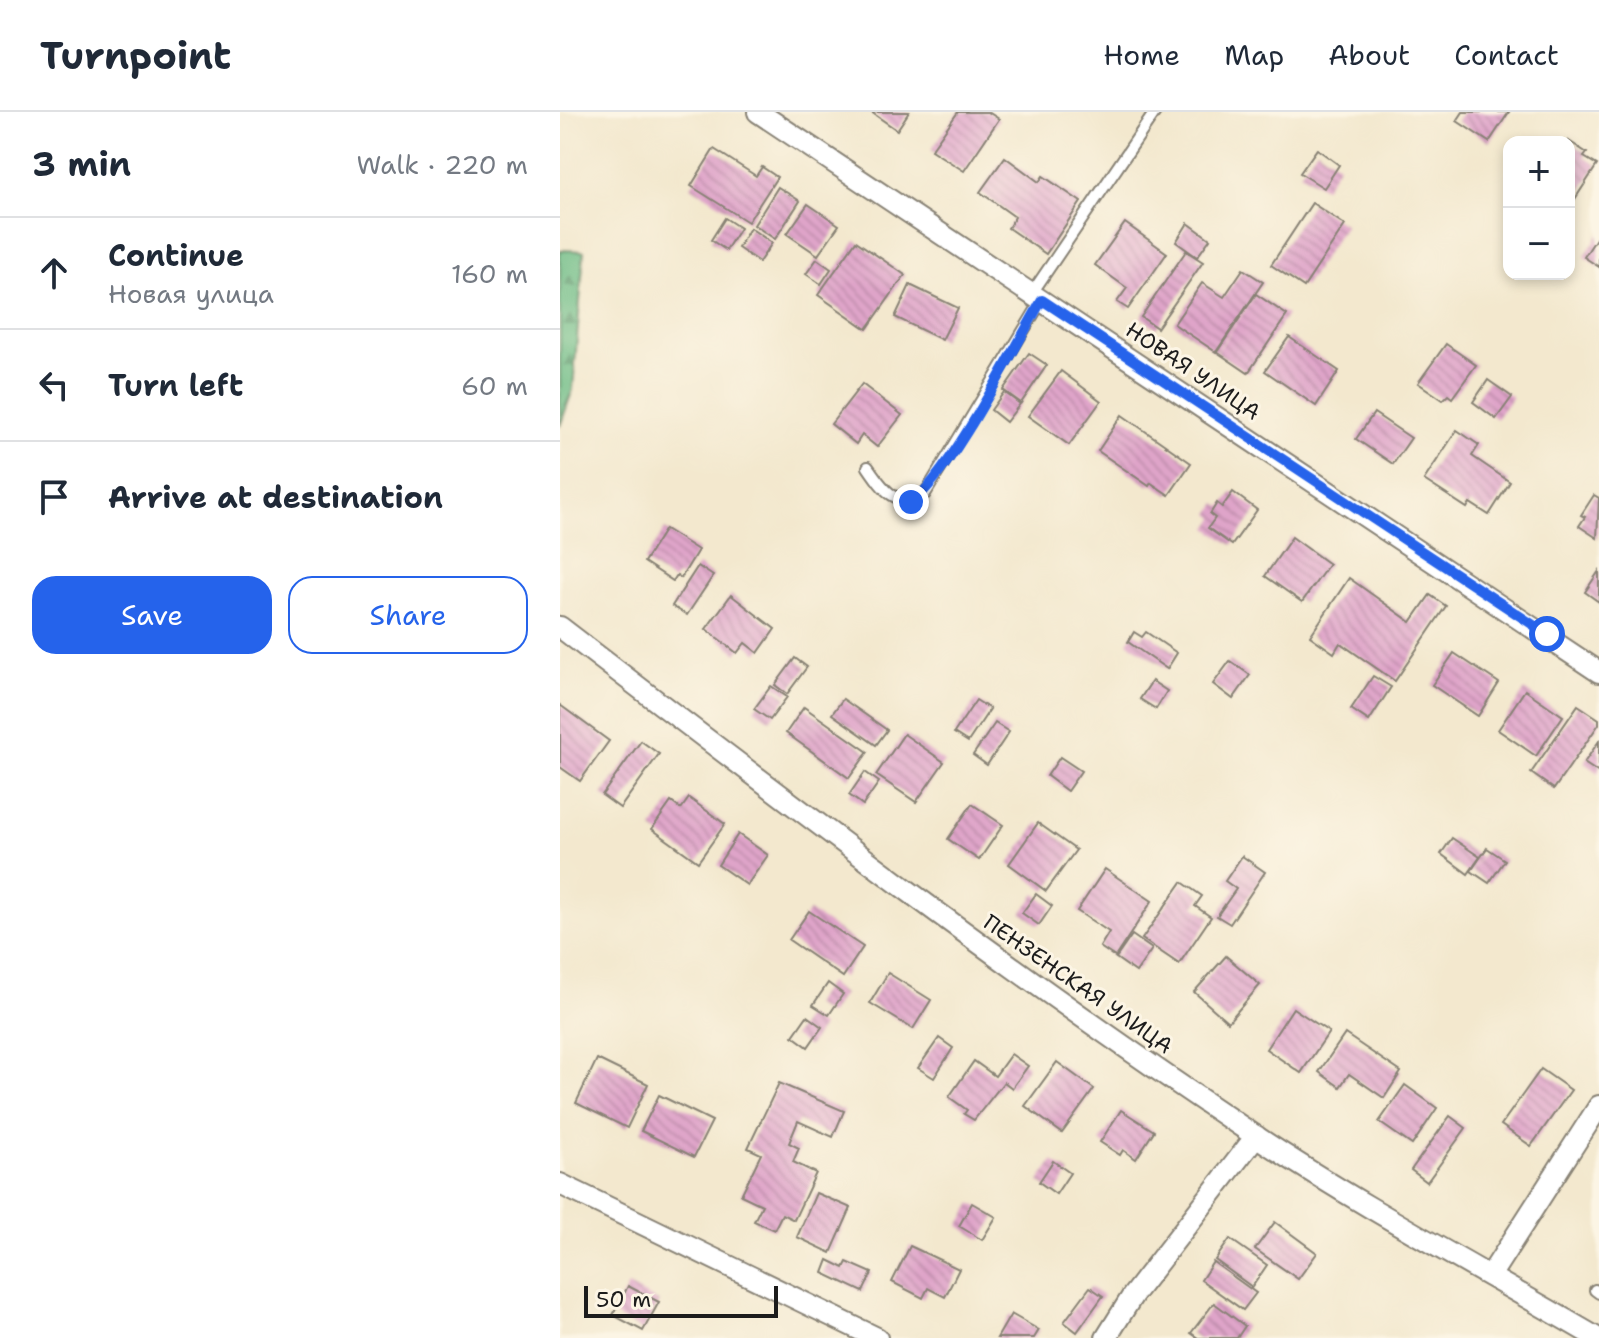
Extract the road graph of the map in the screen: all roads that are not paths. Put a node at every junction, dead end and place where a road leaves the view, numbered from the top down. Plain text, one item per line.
1 (758, 112) edge
2 (1155, 112) edge
3 (1037, 296) junction
4 (868, 467) dead end
5 (560, 627) edge
6 (1599, 672) edge
7 (1599, 1106) edge
8 (1256, 1136) junction
9 (560, 1184) edge
10 (1490, 1276) junction
11 (877, 1338) edge
12 (1106, 1338) edge
13 (1597, 1338) edge

1 - 3 street, НОВАЯ УЛИЦА
2 - 3 lane
3 - 4 lane
3 - 6 street, НОВАЯ УЛИЦА
5 - 8 street, ПЕНЗЕНСКАЯ УЛИЦА
7 - 10 street
8 - 10 street, ПЕНЗЕНСКАЯ УЛИЦА
8 - 12 street
9 - 11 street
10 - 13 street, ПЕНЗЕНСКАЯ УЛИЦА

